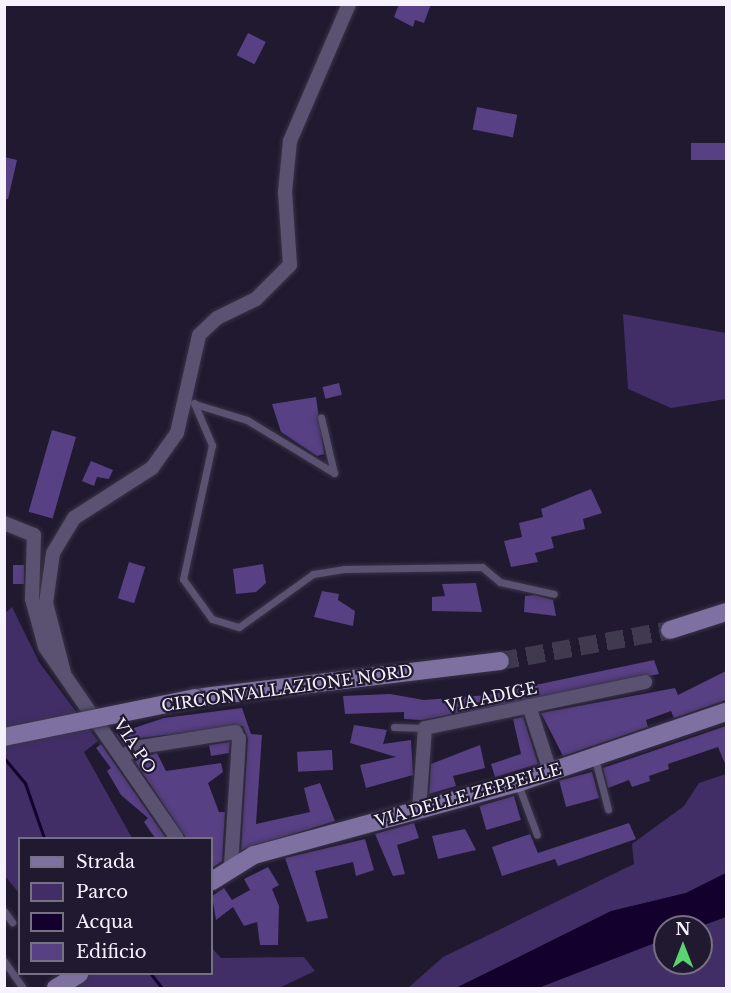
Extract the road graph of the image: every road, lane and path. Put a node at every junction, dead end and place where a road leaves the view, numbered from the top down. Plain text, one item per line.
1 (349, 4) edge
2 (187, 384) junction
3 (194, 403) junction
4 (321, 417) dead end
5 (4, 523) edge
6 (4, 530) edge
7 (34, 535) junction
8 (554, 594) dead end
9 (726, 612) edge
10 (670, 630) tunnel mouth
11 (500, 661) tunnel mouth
12 (64, 673) junction
13 (645, 682) dead end
14 (530, 706) junction
15 (726, 712) edge
16 (394, 727) dead end
17 (425, 728) junction
18 (4, 737) edge
19 (123, 756) junction
20 (595, 756) junction
21 (550, 771) junction
22 (517, 783) junction
23 (608, 809) dead end
24 (419, 810) junction
25 (537, 835) dead end
26 (176, 837) edge
27 (231, 866) junction
28 (213, 879) edge
29 (4, 911) edge
30 (12, 921) dead end
31 (4, 961) edge
32 (77, 975) edge
33 (23, 988) edge
34 (56, 988) edge

1 - 2 street
2 - 3 lane
2 - 12 street
3 - 4 lane
3 - 8 lane
5 - 7 street
6 - 7 street
7 - 12 street, VIA PO
9 - 10 street
11 - 18 street, CIRCONVALLAZIONE NORD, bridge
12 - 19 street, VIA PO
13 - 14 street, VIA ADIGE
14 - 17 street, VIA ADIGE
14 - 21 street
15 - 20 street, VIA DELLE ZEPPELLE
16 - 17 lane
17 - 24 street
19 - 26 street, VIA PO
19 - 27 street
20 - 21 street, VIA DELLE ZEPPELLE
20 - 23 lane
21 - 22 street, VIA DELLE ZEPPELLE
22 - 24 street, VIA DELLE ZEPPELLE
22 - 25 lane
24 - 27 street, VIA DELLE ZEPPELLE
27 - 28 street, VIA DELLE ZEPPELLE
29 - 30 lane
31 - 33 lane
32 - 34 street

